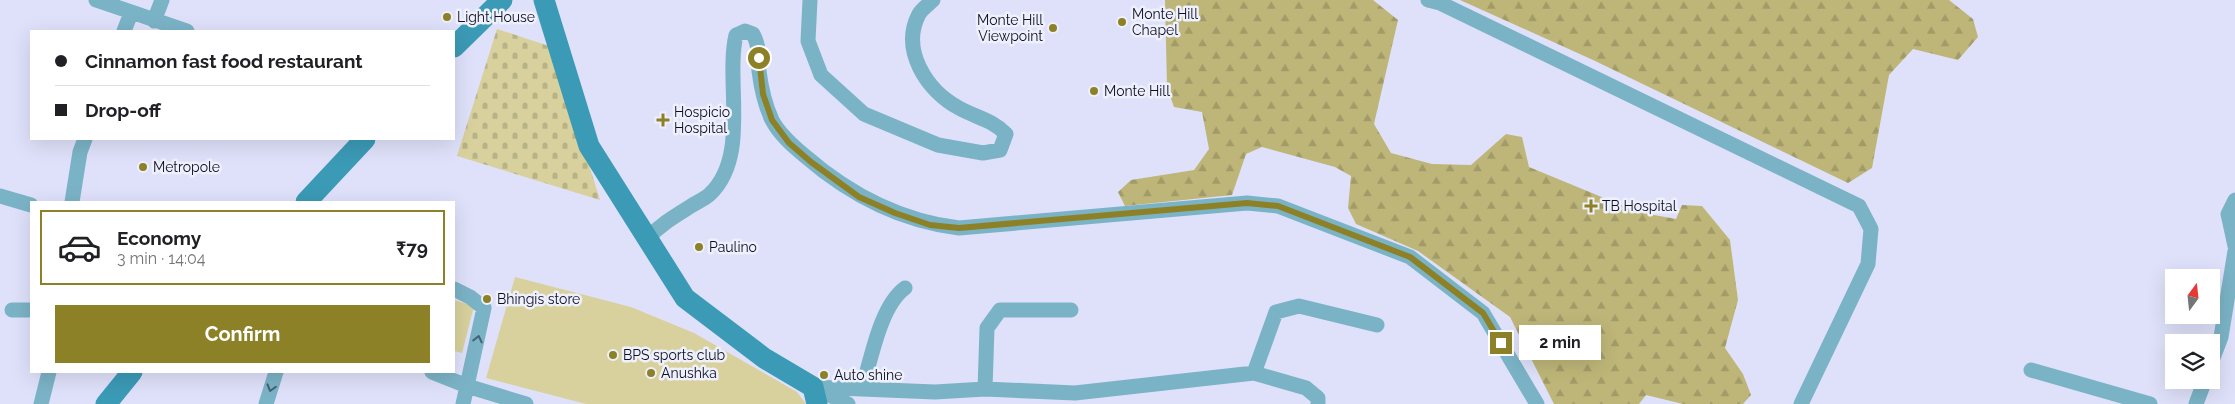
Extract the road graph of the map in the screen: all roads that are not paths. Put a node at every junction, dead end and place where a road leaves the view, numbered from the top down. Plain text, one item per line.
1 (96, 0) edge
2 (162, 0) edge
3 (502, 0) edge
4 (544, 0) edge
5 (810, 0) edge
6 (933, 0) edge
7 (1428, 0) edge
8 (131, 13) junction
9 (154, 21) junction
10 (124, 30) edge
11 (184, 30) edge
12 (455, 46) edge
13 (85, 140) edge
14 (364, 140) edge
15 (0, 196) edge
16 (2235, 200) edge
17 (72, 201) edge
18 (307, 201) edge
19 (30, 206) edge
20 (648, 238) junction
21 (2235, 246) edge
22 (2235, 251) edge
23 (905, 288) dead end
24 (455, 290) edge
25 (12, 310) dead end
26 (30, 310) edge
27 (1071, 310) dead end
28 (1377, 325) dead end
29 (2220, 340) edge
30 (2031, 370) dead end
31 (49, 373) edge
32 (131, 373) edge
33 (276, 373) edge
34 (434, 373) edge
35 (1254, 373) junction
36 (467, 386) junction
37 (862, 389) junction
38 (985, 389) junction
39 (2202, 389) edge
40 (815, 396) edge
41 (41, 404) edge
42 (106, 404) edge
43 (266, 404) edge
44 (463, 404) edge
45 (526, 404) edge
46 (848, 404) edge
47 (1318, 404) edge
48 (1536, 404) edge
49 (1801, 404) edge
50 (2150, 404) edge
51 (2196, 404) edge

1 - 8 street
2 - 9 street
3 - 12 street
4 - 20 street
5 - 6 street
7 - 49 street
8 - 9 street
8 - 10 street
9 - 11 street
13 - 17 street
14 - 18 street
15 - 19 street
16 - 21 street
20 - 40 street
20 - 48 street
22 - 29 street
23 - 37 street
36 -> 24 street
25 - 26 street
27 - 38 street
28 - 35 street
30 - 50 street
31 - 41 street
32 - 42 street
33 -> 43 street
34 - 36 street
35 - 38 street
35 - 47 street
36 - 44 street
36 - 45 street
37 - 38 street
37 - 40 street
39 - 51 street
40 - 46 street

